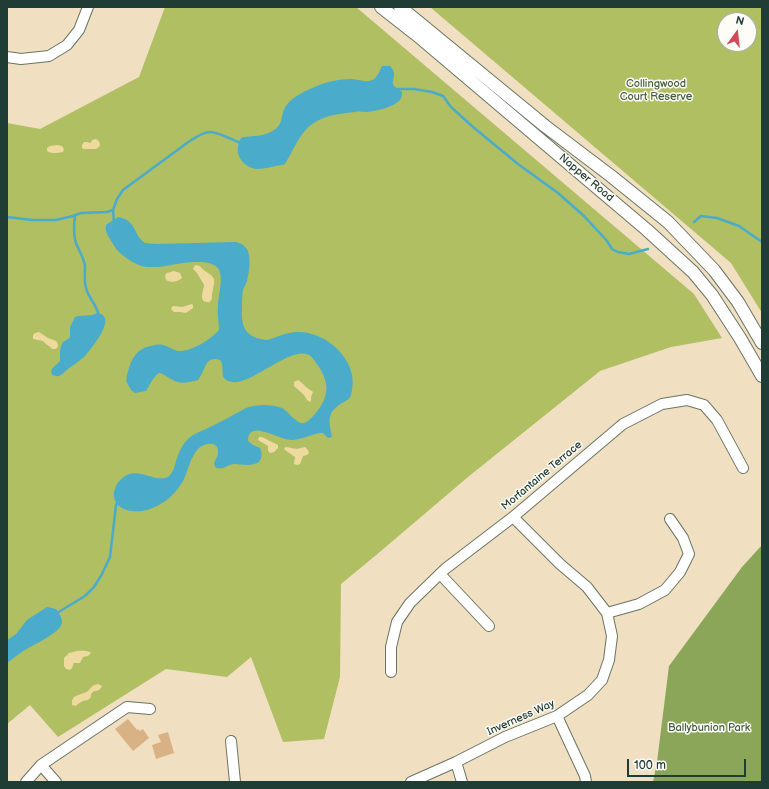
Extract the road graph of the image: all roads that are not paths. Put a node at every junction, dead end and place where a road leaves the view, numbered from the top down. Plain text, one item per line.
1 (88, 7) edge
2 (381, 7) edge
3 (400, 7) edge
4 (7, 56) edge
5 (762, 343) edge
6 (762, 376) edge
7 (743, 468) dead end
8 (513, 517) junction
9 (670, 519) dead end
10 (440, 574) junction
11 (607, 613) junction
12 (489, 626) dead end
13 (391, 672) dead end
14 (150, 709) dead end
15 (557, 716) junction
16 (231, 741) dead end
17 (456, 762) junction
18 (41, 766) junction
19 (26, 782) edge
20 (56, 782) edge
21 (235, 782) edge
22 (410, 782) edge
23 (462, 782) edge
24 (586, 782) edge

1 - 4 street
2 - 6 main road, Napper Road
3 - 5 main road, Napper Road
7 - 8 street, Morfantaine Terrace
8 - 10 street, Morfantaine Terrace
8 - 11 street, Inverness Way
9 - 11 street
10 - 12 street
10 - 13 street, Morfantaine Terrace
11 - 15 street, Inverness Way
14 - 18 street
15 - 17 street, Inverness Way
15 - 24 street
16 - 21 street
17 - 22 street, Inverness Way
17 - 23 street
18 - 19 street
18 - 20 street

